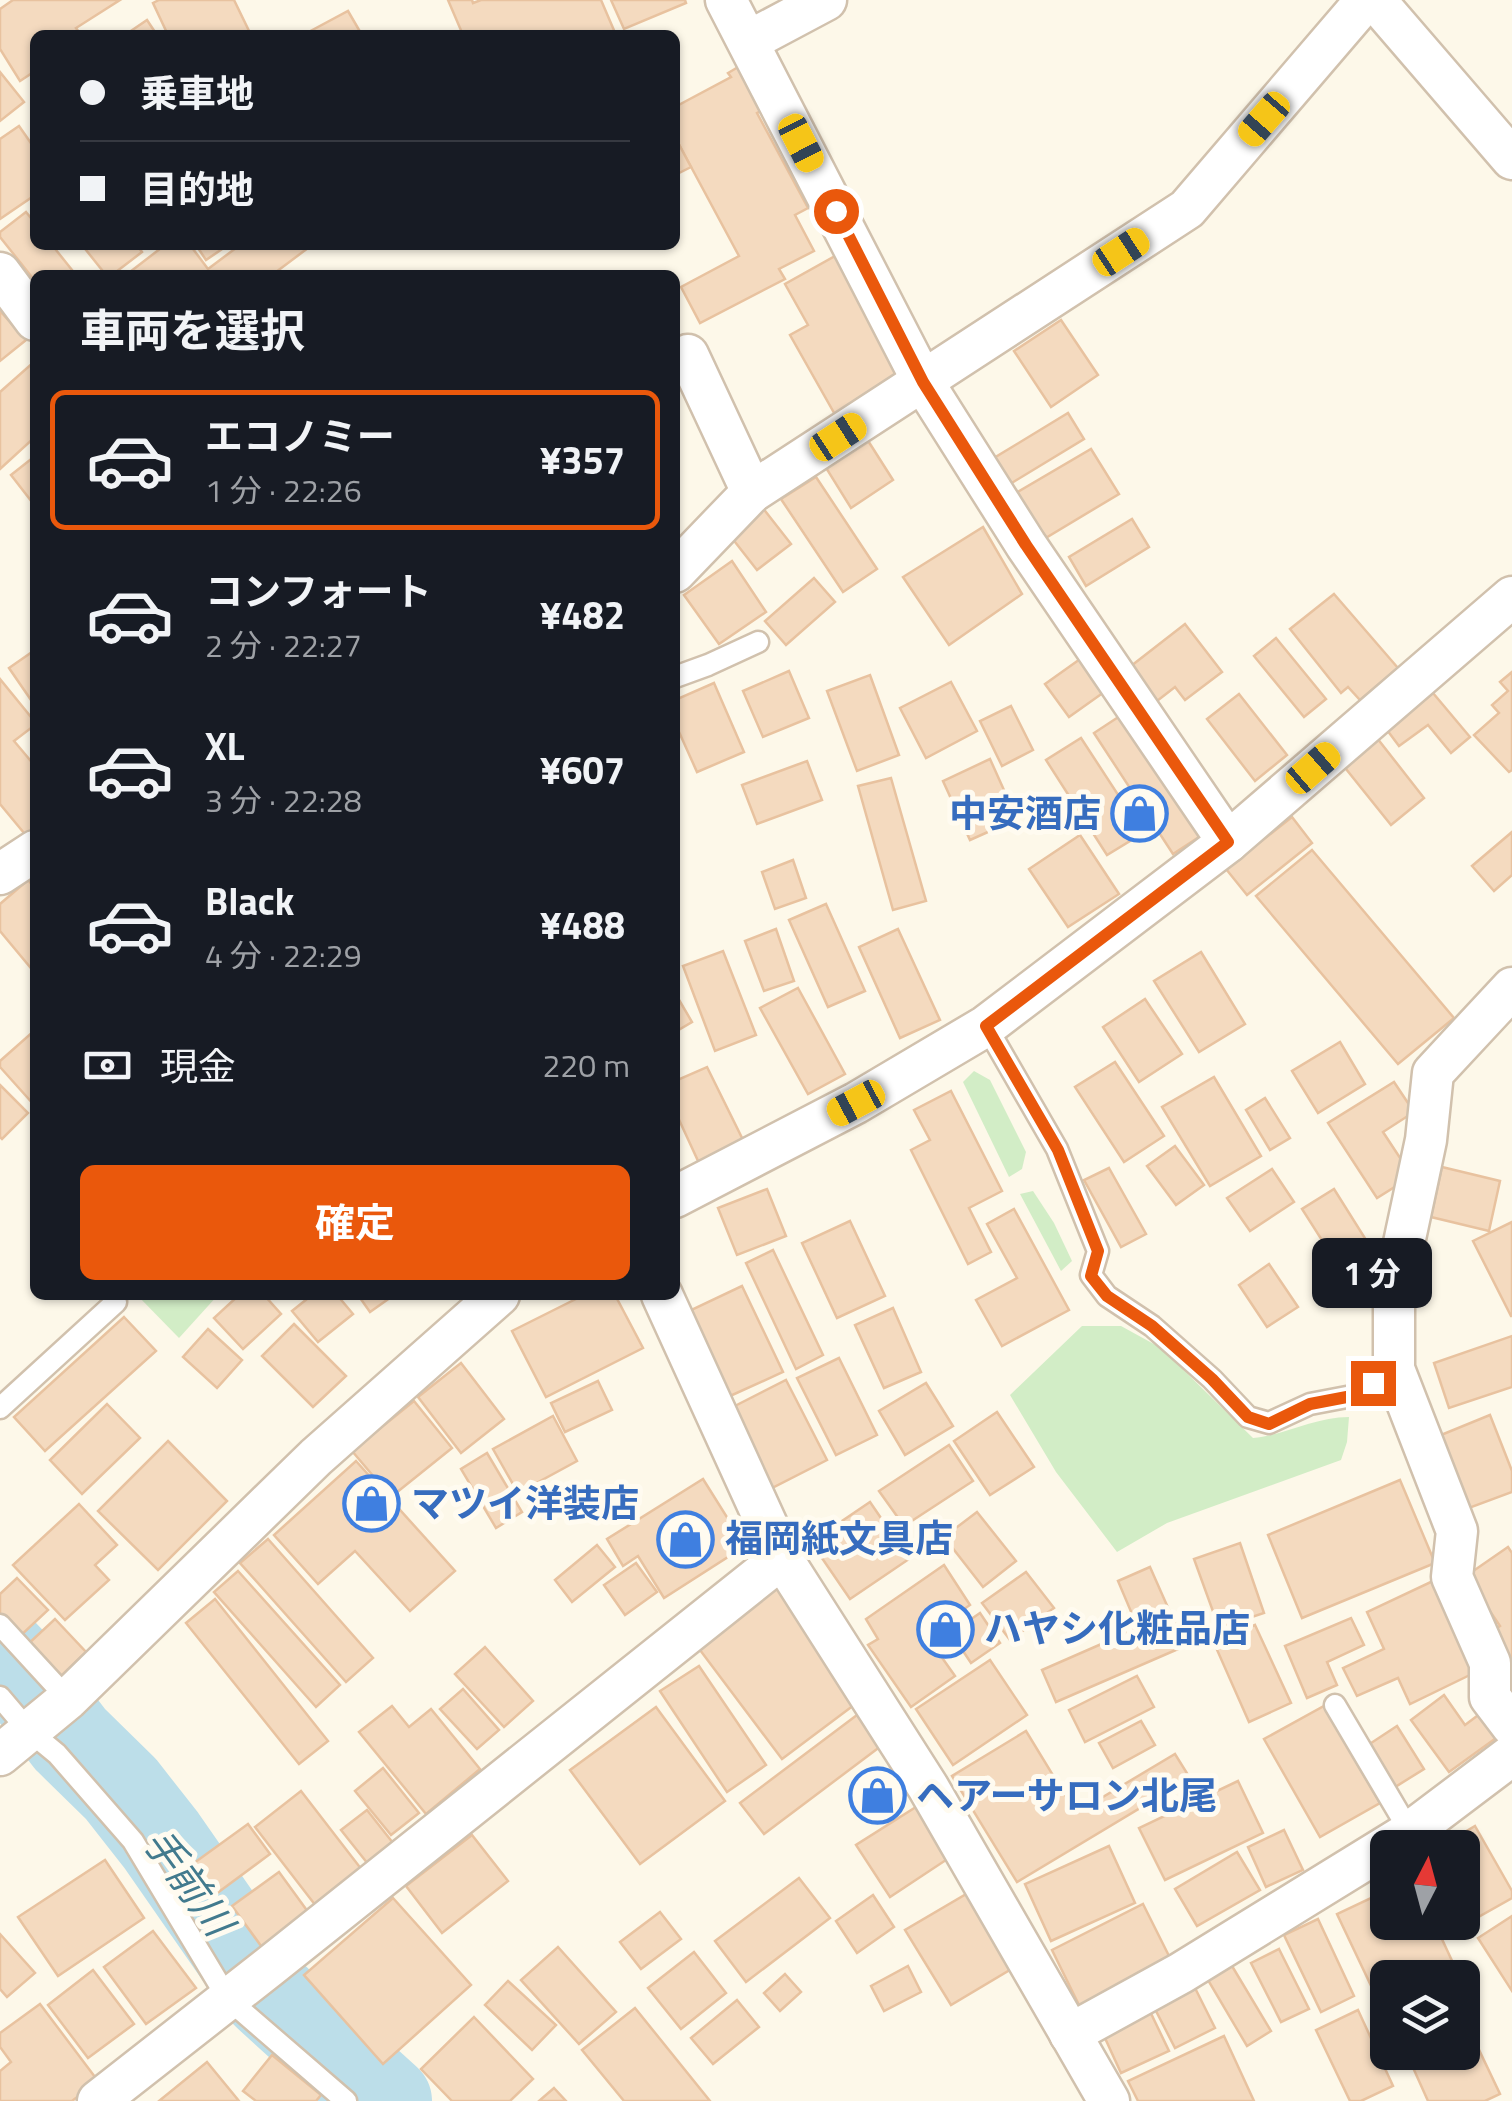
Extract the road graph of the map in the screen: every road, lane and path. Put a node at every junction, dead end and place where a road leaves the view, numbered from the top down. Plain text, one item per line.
1 (726, 0) edge
2 (826, 0) edge
3 (1366, 0) edge
4 (1375, 0) edge
5 (749, 41) junction
6 (1512, 159) edge
7 (0, 273) edge
8 (30, 313) edge
9 (688, 355) dead end
10 (923, 382) junction
11 (752, 492) junction
12 (680, 567) edge
13 (1512, 597) edge
14 (758, 642) dead end
15 (680, 675) edge
16 (1228, 842) junction
17 (30, 854) edge
18 (0, 874) edge
19 (1512, 988) edge
20 (986, 1026) junction
21 (680, 1194) edge
22 (493, 1300) edge
23 (664, 1300) edge
24 (116, 1302) dead end
25 (1394, 1370) junction
26 (0, 1408) edge
27 (782, 1558) junction
28 (0, 1625) edge
29 (0, 1697) edge
30 (68, 1699) junction
31 (1334, 1705) dead end
32 (1512, 1726) edge
33 (14, 1742) edge
34 (1512, 1755) edge
35 (1409, 1830) edge
36 (1413, 1830) edge
37 (1370, 1857) edge
38 (228, 1999) junction
39 (1070, 2034) junction
40 (98, 2101) edge
41 (346, 2101) edge
42 (1109, 2101) edge

1 - 5 street
2 - 5 street
3 - 10 street
4 - 6 street
5 - 10 street
7 - 8 street
9 - 11 street
10 - 11 street
10 - 16 street
11 - 12 street
13 - 16 street
14 - 15 lane
16 - 20 street
17 - 18 street
19 - 25 street
20 - 21 street
20 - 25 lane
22 - 30 street
23 - 27 street
24 - 26 lane
25 - 32 street
27 - 38 street
27 - 39 street
28 - 30 lane
29 - 33 lane
30 - 33 street
31 - 35 lane
33 - 38 lane
34 - 36 street
37 - 39 street
38 - 40 street
38 - 41 lane
39 - 42 street

